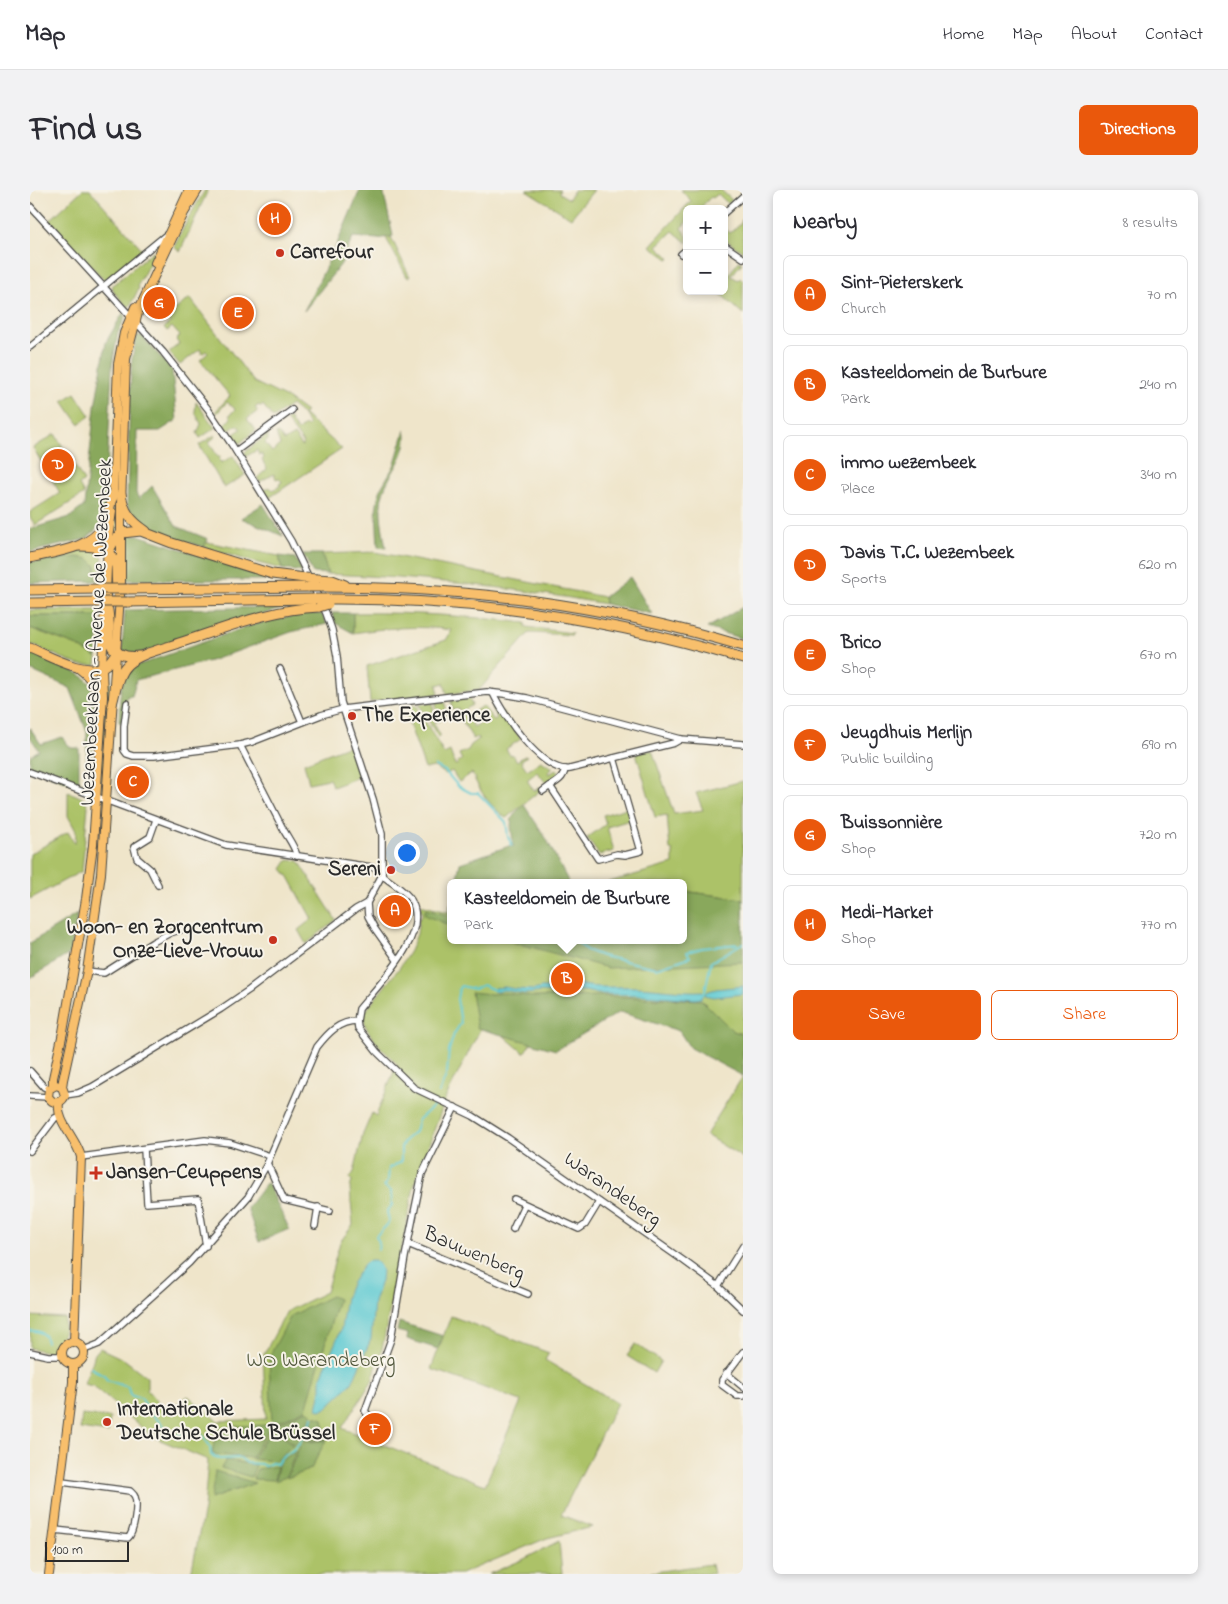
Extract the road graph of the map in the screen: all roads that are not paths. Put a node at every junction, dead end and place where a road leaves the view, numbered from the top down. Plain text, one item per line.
1 (189, 190) edge
2 (198, 190) edge
3 (743, 196) edge
4 (30, 206) edge
5 (728, 209) edge
6 (170, 231) junction
7 (728, 248) edge
8 (686, 250) edge
9 (681, 254) dead end
10 (743, 258) edge
11 (104, 288) junction
12 (133, 319) junction
13 (30, 348) edge
14 (292, 410) dead end
15 (236, 451) junction
16 (117, 494) junction
17 (122, 533) junction
18 (150, 534) junction
19 (78, 546) junction
20 (108, 552) junction
21 (30, 558) edge
22 (318, 583) junction
23 (30, 590) edge
24 (103, 600) junction
25 (123, 600) junction
26 (325, 602) junction
27 (30, 603) edge
28 (743, 646) edge
29 (30, 648) edge
30 (117, 652) junction
31 (148, 654) junction
32 (743, 659) edge
33 (76, 667) junction
34 (102, 667) junction
35 (280, 669) dead end
36 (493, 693) junction
37 (128, 703) dead end
38 (112, 704) junction
39 (101, 709) junction
40 (343, 709) junction
41 (302, 722) junction
42 (681, 739) junction
43 (743, 744) edge
44 (240, 745) junction
45 (614, 758) junction
46 (565, 769) junction
47 (30, 772) edge
48 (550, 786) junction
49 (543, 791) dead end
50 (97, 797) junction
51 (107, 802) junction
52 (156, 820) junction
53 (297, 856) junction
54 (382, 873) junction
55 (158, 885) dead end
56 (367, 903) junction
57 (183, 929) dead end
58 (397, 960) junction
59 (87, 971) junction
60 (357, 1021) junction
61 (30, 1071) edge
62 (62, 1087) junction
63 (50, 1091) junction
64 (66, 1095) junction
65 (30, 1096) edge
66 (59, 1102) junction
67 (454, 1107) junction
68 (60, 1116) junction
69 (144, 1149) junction
70 (30, 1151) edge
71 (270, 1156) junction
72 (81, 1157) junction
73 (267, 1163) junction
74 (514, 1200) dead end
75 (599, 1202) junction
76 (524, 1205) junction
77 (318, 1207) junction
78 (330, 1210) dead end
79 (315, 1226) dead end
80 (513, 1229) dead end
81 (408, 1244) junction
82 (206, 1246) junction
83 (743, 1246) edge
84 (718, 1286) junction
85 (528, 1294) dead end
86 (743, 1310) edge
87 (74, 1342) junction
88 (84, 1350) junction
89 (30, 1352) edge
90 (743, 1352) edge
91 (60, 1356) junction
92 (73, 1365) junction
93 (726, 1373) junction
94 (743, 1387) edge
95 (743, 1396) edge
96 (379, 1419) dead end
97 (62, 1482) junction
98 (55, 1530) junction
99 (49, 1574) edge

1 - 6 main road, Wezembeeklaan - Avenue de Wezembeek
2 - 12 main road, Wezembeeklaan - Avenue de Wezembeek
3 - 5 street
4 - 11 street
6 - 11 street
6 - 12 main road, Wezembeeklaan - Avenue de Wezembeek
7 - 10 street
8 - 9 street
11 - 12 street
11 - 13 street
12 - 15 street
12 - 16 main road, Wezembeeklaan - Avenue de Wezembeek
14 - 15 street
15 - 40 street
16 - 17 main road, Wezembeeklaan - Avenue de Wezembeek
16 - 18 highway
16 - 19 highway
16 - 20 main road, Wezembeeklaan - Avenue de Wezembeek
17 - 18 highway
17 - 20 highway
17 - 25 main road, Wezembeeklaan - Avenue de Wezembeek
18 - 22 highway, bridge
19 - 20 highway
19 - 21 highway
20 - 24 main road, Wezembeeklaan - Avenue de Wezembeek
20 - 25 highway
22 - 23 highway, bridge
22 - 28 highway
24 - 25 highway, bridge
24 - 27 highway
24 - 30 highway
24 - 34 main road, Wezembeeklaan - Avenue de Wezembeek
25 - 26 highway
25 - 30 main road, Wezembeeklaan - Avenue de Wezembeek
26 - 31 highway
26 - 32 highway
29 - 33 highway
30 - 31 highway
30 - 34 highway
30 - 38 main road, Wezembeeklaan - Avenue de Wezembeek
31 - 38 highway
33 - 34 highway
33 - 39 highway
34 - 39 main road, Wezembeeklaan - Avenue de Wezembeek
35 - 41 street
36 - 40 street
36 - 42 street
36 - 46 street
37 - 44 street
38 - 51 main road, Wezembeeklaan - Avenue de Wezembeek
39 - 50 main road, Wezembeeklaan - Avenue de Wezembeek
40 - 41 street
40 - 54 street
41 - 44 street
42 - 43 street
42 - 45 street
44 - 53 street
45 - 46 street
45 - 48 street
46 - 48 street
47 - 50 street
48 - 49 street
50 - 51 street
50 - 63 main road, Wezembeeklaan - Avenue de Wezembeek
51 - 52 street
51 - 59 main road, Wezembeeklaan - Avenue de Wezembeek
52 - 53 street
52 - 55 street
53 - 54 street
54 - 56 street
54 - 58 street
56 - 58 street
56 - 64 street
57 - 59 street
58 - 60 street
59 - 62 main road, Wezembeeklaan - Avenue de Wezembeek
60 - 67 street, Warandeberg
60 - 71 street
61 - 63 street
62 - 63 main road
62 - 64 main road
63 - 65 street
63 - 66 main road
64 - 66 main road
66 - 68 main road
67 - 75 street, Warandeberg
67 - 81 street
68 - 70 street
68 - 72 main road
69 - 71 street
69 - 72 street
69 - 82 street
71 - 73 street
72 - 87 main road
73 - 77 street
73 - 82 street
74 - 76 street
75 - 76 street
75 - 84 street, Warandeberg
76 - 80 street
77 - 78 street
77 - 79 street
81 - 85 street, Bauwenberg
81 - 96 street
82 - 88 street
83 - 84 street
84 - 86 street, Warandeberg
87 - 88 main road
87 - 91 main road
88 - 92 main road
89 - 91 street
90 - 93 street
91 - 92 main road
92 - 97 main road
93 - 94 street
93 - 95 street
97 - 98 main road
97 - 98 street
98 - 99 main road

